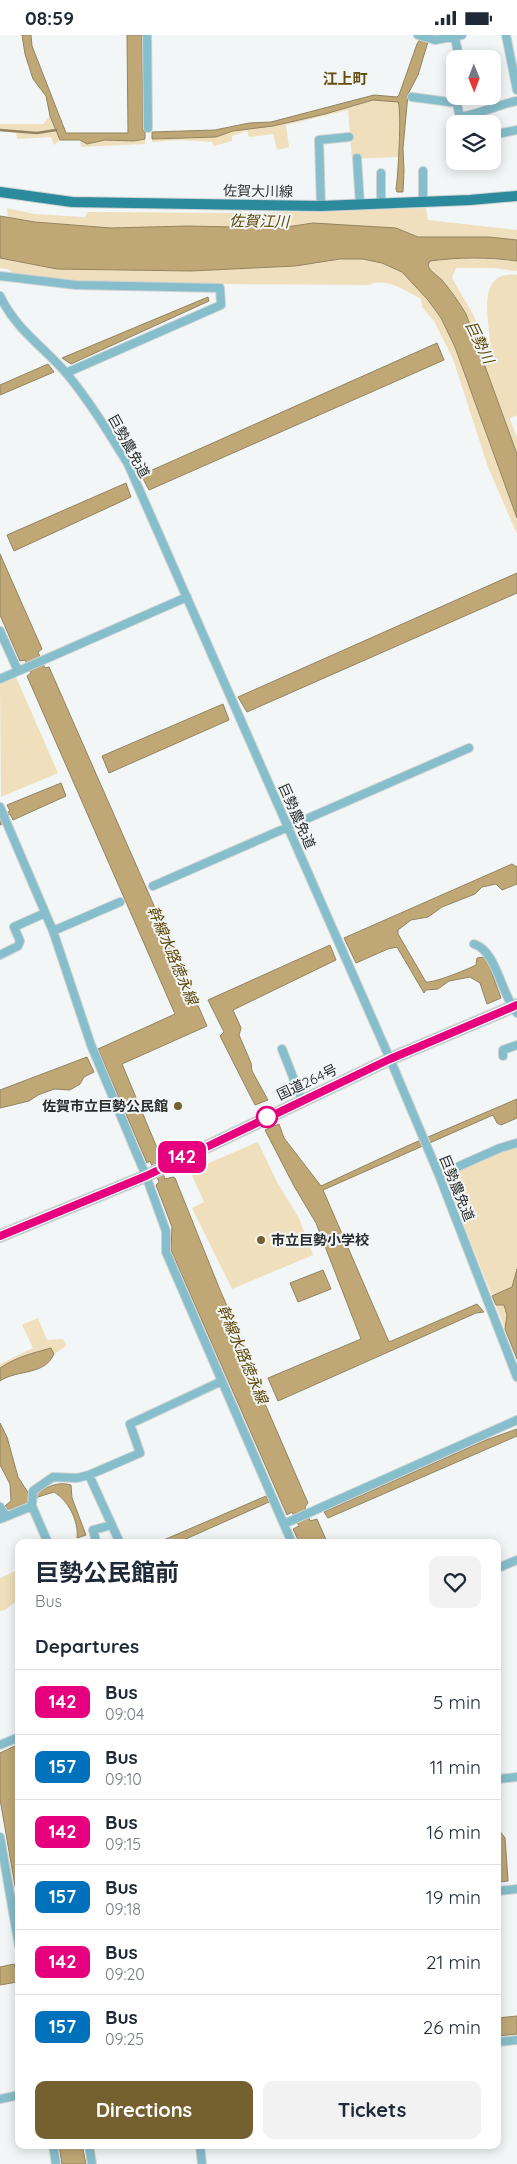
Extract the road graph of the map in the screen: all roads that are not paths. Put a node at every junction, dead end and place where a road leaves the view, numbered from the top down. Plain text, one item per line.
1 (147, 35) edge
2 (419, 35) edge
3 (506, 35) edge
4 (458, 36) edge
5 (459, 50) edge
6 (517, 89) edge
7 (412, 97) dead end
8 (517, 101) edge
9 (459, 115) edge
10 (476, 115) edge
11 (148, 128) dead end
12 (517, 130) edge
13 (501, 133) edge
14 (349, 137) dead end
15 (357, 158) dead end
16 (423, 171) dead end
17 (381, 173) dead end
18 (0, 192) edge
19 (517, 196) edge
20 (423, 202) junction
21 (381, 203) junction
22 (360, 204) junction
23 (321, 206) junction
24 (0, 276) edge
25 (0, 296) edge
26 (66, 373) junction
27 (187, 597) junction
28 (0, 631) edge
29 (18, 671) junction
30 (0, 679) edge
31 (468, 748) dead end
32 (2, 813) edge
33 (288, 827) junction
34 (153, 886) dead end
35 (120, 902) dead end
36 (45, 913) junction
37 (53, 931) junction
38 (474, 944) dead end
39 (0, 955) edge
40 (515, 1008) edge
41 (517, 1045) edge
42 (282, 1049) dead end
43 (503, 1056) dead end
44 (390, 1059) junction
45 (302, 1100) junction
46 (517, 1143) edge
47 (438, 1175) junction
48 (146, 1176) junction
49 (0, 1236) edge
50 (517, 1377) edge
51 (222, 1381) junction
52 (517, 1420) edge
53 (89, 1475) junction
54 (32, 1504) junction
55 (0, 1507) edge
56 (3, 1518) edge
57 (284, 1524) junction
58 (112, 1525) junction
59 (46, 1539) edge
60 (96, 1539) edge
61 (118, 1539) edge
62 (290, 1539) edge
63 (517, 1560) edge
64 (501, 1567) edge
65 (15, 1739) edge
66 (0, 1745) edge
67 (517, 1777) edge
68 (501, 1779) edge
69 (0, 1837) edge
70 (4, 1881) edge
71 (517, 1889) edge
72 (501, 1891) edge
73 (15, 1929) edge
74 (517, 2040) edge
75 (501, 2042) edge
76 (15, 2096) edge
77 (0, 2099) edge
78 (54, 2149) edge
79 (90, 2149) edge
80 (200, 2149) edge
81 (56, 2164) edge
82 (92, 2164) edge
83 (202, 2164) edge

1 - 11 street
2 - 4 street
3 - 6 street
4 - 5 street
7 - 9 street
8 - 10 street
12 - 13 street
14 - 23 street
15 - 22 street
16 - 20 street
17 - 21 street
18 - 23 main road, 佐賀大川線
19 - 20 main road, 佐賀大川線
20 - 21 main road, 佐賀大川線
21 - 22 main road, 佐賀大川線
22 - 23 main road, 佐賀大川線
24 - 26 street
25 - 26 street, 巨勢農免道
26 - 27 street, 巨勢農免道
27 - 29 street
27 - 33 street, 巨勢農免道
28 - 29 street
29 - 30 street
31 - 33 street
32 - 36 street
33 - 34 street
33 - 44 street, 巨勢農免道
35 - 37 street
36 - 37 street
36 - 39 street
37 - 48 street
38 - 40 street
40 - 44 highway, 国道264号
41 - 43 street
42 - 45 street
44 - 45 highway, 国道264号
44 - 47 street, 巨勢農免道
45 - 48 highway, 国道264号
46 - 47 street
47 - 50 street, 巨勢農免道
48 - 49 highway, 国道264号
48 - 51 street
51 - 53 street
51 - 57 street
52 - 57 street
53 - 54 street
53 - 58 street
54 - 56 street
54 - 59 street
55 - 56 street
57 - 62 street
58 - 60 street
58 - 61 street
63 - 64 street
65 - 66 street
67 - 68 street
69 - 70 street
70 - 73 street
71 - 72 street
74 - 75 street
76 - 77 street
78 - 81 street
79 - 82 street
80 - 83 street

